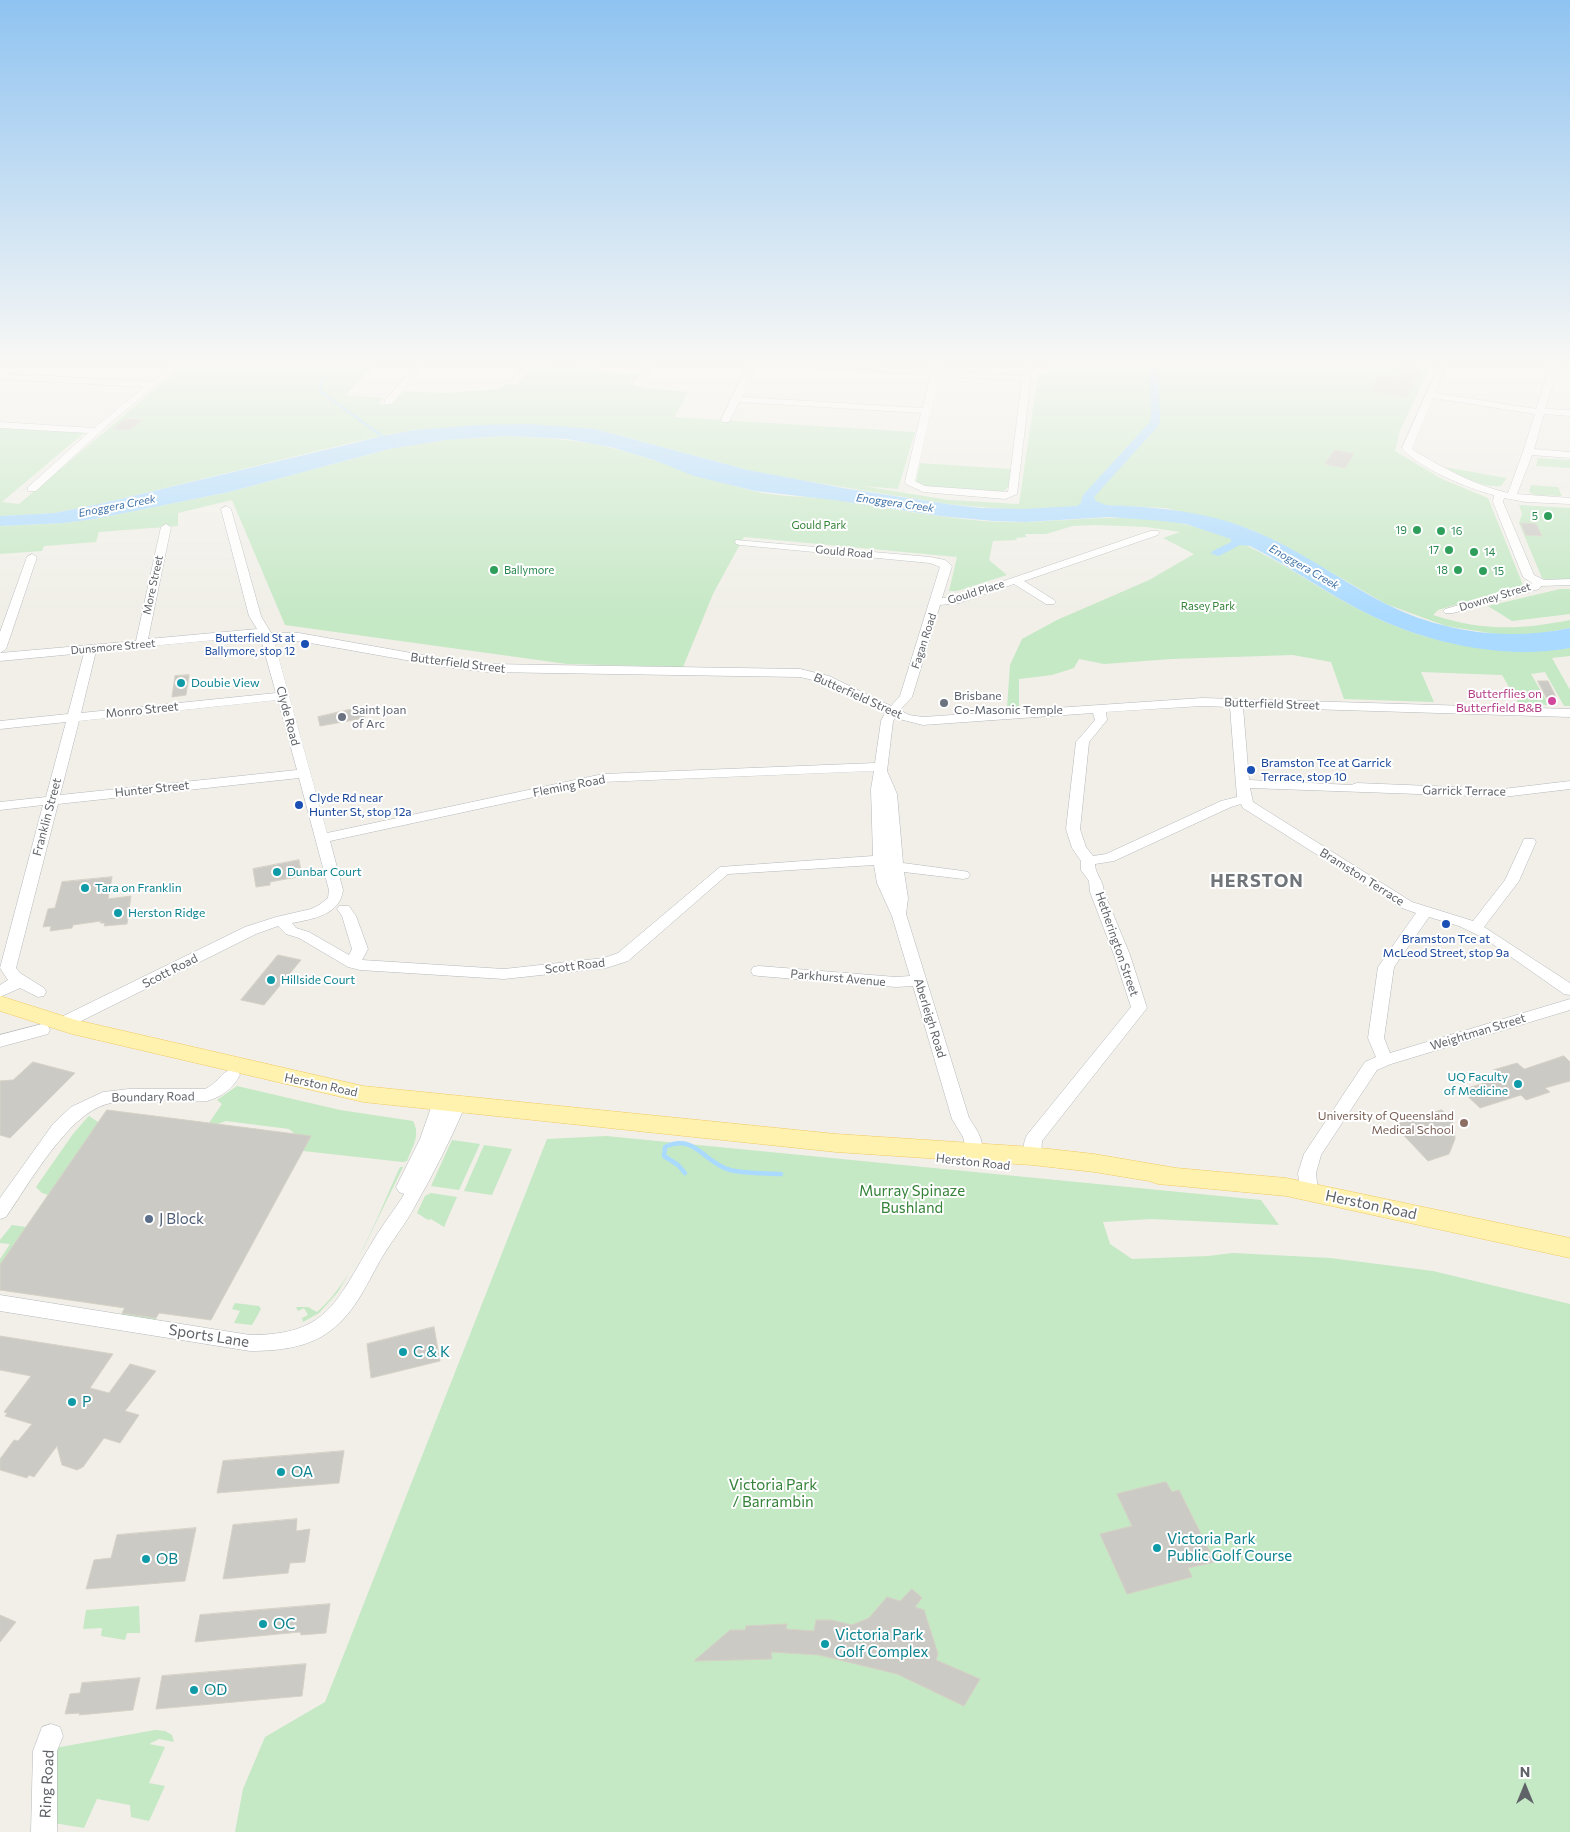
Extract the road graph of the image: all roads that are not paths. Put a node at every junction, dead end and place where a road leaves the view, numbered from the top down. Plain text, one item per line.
1 (80, 446) edge
2 (918, 446) edge
3 (1019, 446) edge
4 (1408, 446) edge
5 (1530, 446) edge
6 (1528, 452) junction
7 (1570, 455) edge
8 (32, 489) dead end
9 (1499, 494) junction
10 (1511, 497) junction
11 (1570, 502) edge
12 (226, 509) dead end
13 (166, 527) dead end
14 (1154, 534) dead end
15 (740, 542) dead end
16 (32, 558) dead end
17 (946, 566) joint
18 (1015, 580) junction
19 (1538, 582) junction
20 (1570, 582) edge
21 (937, 602) junction
22 (1050, 602) dead end
23 (1450, 610) dead end
24 (265, 632) junction
25 (141, 644) junction
26 (91, 649) junction
27 (0, 650) edge
28 (0, 657) edge
29 (283, 696) junction
30 (1236, 703) junction
31 (1099, 710) junction
32 (893, 711) junction
33 (1570, 713) edge
34 (73, 717) junction
35 (0, 725) edge
36 (880, 768) junction
37 (304, 773) junction
38 (1244, 784) junction
39 (1570, 785) edge
40 (1244, 799) junction
41 (51, 800) junction
42 (0, 806) edge
43 (322, 838) junction
44 (1529, 842) dead end
45 (880, 860) junction
46 (1088, 861) junction
47 (896, 867) junction
48 (962, 875) dead end
49 (344, 909) dead end
50 (1425, 911) junction
51 (307, 914) junction
52 (899, 916) junction
53 (281, 920) junction
54 (1476, 927) junction
55 (304, 935) junction
56 (353, 963) junction
57 (758, 971) dead end
58 (19, 981) junction
59 (918, 981) junction
60 (1570, 990) edge
61 (0, 992) edge
62 (38, 992) dead end
63 (0, 1003) edge
64 (1570, 1004) edge
65 (0, 1012) edge
66 (51, 1027) junction
67 (0, 1041) edge
68 (173, 1051) junction
69 (1385, 1060) junction
70 (232, 1075) junction
71 (447, 1109) junction
72 (429, 1139) junction
73 (967, 1154) junction
74 (1032, 1156) junction
75 (424, 1170) junction
76 (1171, 1175) junction
77 (1309, 1192) junction
78 (0, 1212) edge
79 (1570, 1248) edge
80 (377, 1250) junction
81 (0, 1303) edge
82 (51, 1736) dead end
83 (44, 1832) edge

1 - 8 street
2 - 3 street
4 - 9 street
5 - 6 street
6 - 7 street
6 - 10 street
9 - 10 street
9 - 19 street
10 - 11 street
12 - 24 street, Clyde Road
13 - 25 street, More Street
14 - 18 street
15 - 17 street, Gould Road
16 - 27 street
17 - 21 street, Fagan Road
18 - 21 street, Gould Place
18 - 22 street
19 - 20 street, Downey Street
19 - 23 street, Downey Street
21 - 32 street, Fagan Road
24 - 25 street, Dunsmore Street
24 - 29 street, Clyde Road
24 - 32 street, Butterfield Street
25 - 26 street, Dunsmore Street
26 - 28 street, Dunsmore Street
26 - 34 street, Franklin Street
29 - 34 street, Monro Street
29 - 37 street, Clyde Road
30 - 31 street, Butterfield Street
30 - 33 street, Butterfield Street
30 - 38 street
31 - 32 street, Butterfield Street
31 - 46 street, Hetherington Street
32 - 36 street, Aberleigh Road
34 - 35 street, Monro Street
34 - 41 street, Franklin Street
36 - 43 street, Fleming Road
36 - 45 street, Aberleigh Road
36 - 47 street, Aberleigh Road
37 - 41 street, Hunter Street
37 - 43 street, Clyde Road
38 - 39 street, Garrick Terrace
38 - 40 street
40 - 46 street
40 - 50 street, Bramston Terrace
41 - 42 street, Hunter Street
41 - 58 street, Franklin Street
43 - 51 street, Clyde Road
44 - 54 street
45 - 52 street, Aberleigh Road
45 - 56 street, Scott Road
46 - 74 street, Hetherington Street
47 - 48 street
47 - 52 street, Aberleigh Road
49 - 56 street
50 - 54 street, Bramston Terrace
50 - 69 street
51 - 53 street, Scott Road
51 - 55 street
52 - 59 street, Aberleigh Road
53 - 55 street, Scott Road
53 - 66 street, Scott Road
54 - 60 street, Bramston Terrace
55 - 56 street, Scott Road
57 - 59 street, Parkhurst Avenue
58 - 61 street
58 - 62 street
59 - 73 street, Aberleigh Road
63 - 66 main road, Herston Road
64 - 69 street, Weightman Street
65 - 66 main road, Herston Road
66 - 67 street, Scott Road
66 - 68 main road, Herston Road
66 - 70 main road, Herston Road
68 - 70 main road
68 - 71 main road, Herston Road
69 - 77 street, Weightman Street
70 - 71 main road, Herston Road
70 - 78 street, Boundary Road
71 - 72 street, Sports Lane
71 - 73 main road, Herston Road
71 - 75 street, Sports Lane
72 - 75 street, Sports Lane
72 - 80 street, Sports Lane
73 - 74 main road, Herston Road
73 - 76 main road, Herston Road
74 - 76 main road, Herston Road
75 - 80 street, Sports Lane
76 - 77 main road, Herston Road
77 - 79 main road, Herston Road
80 - 81 street, Sports Lane
82 - 83 street, Ring Road

